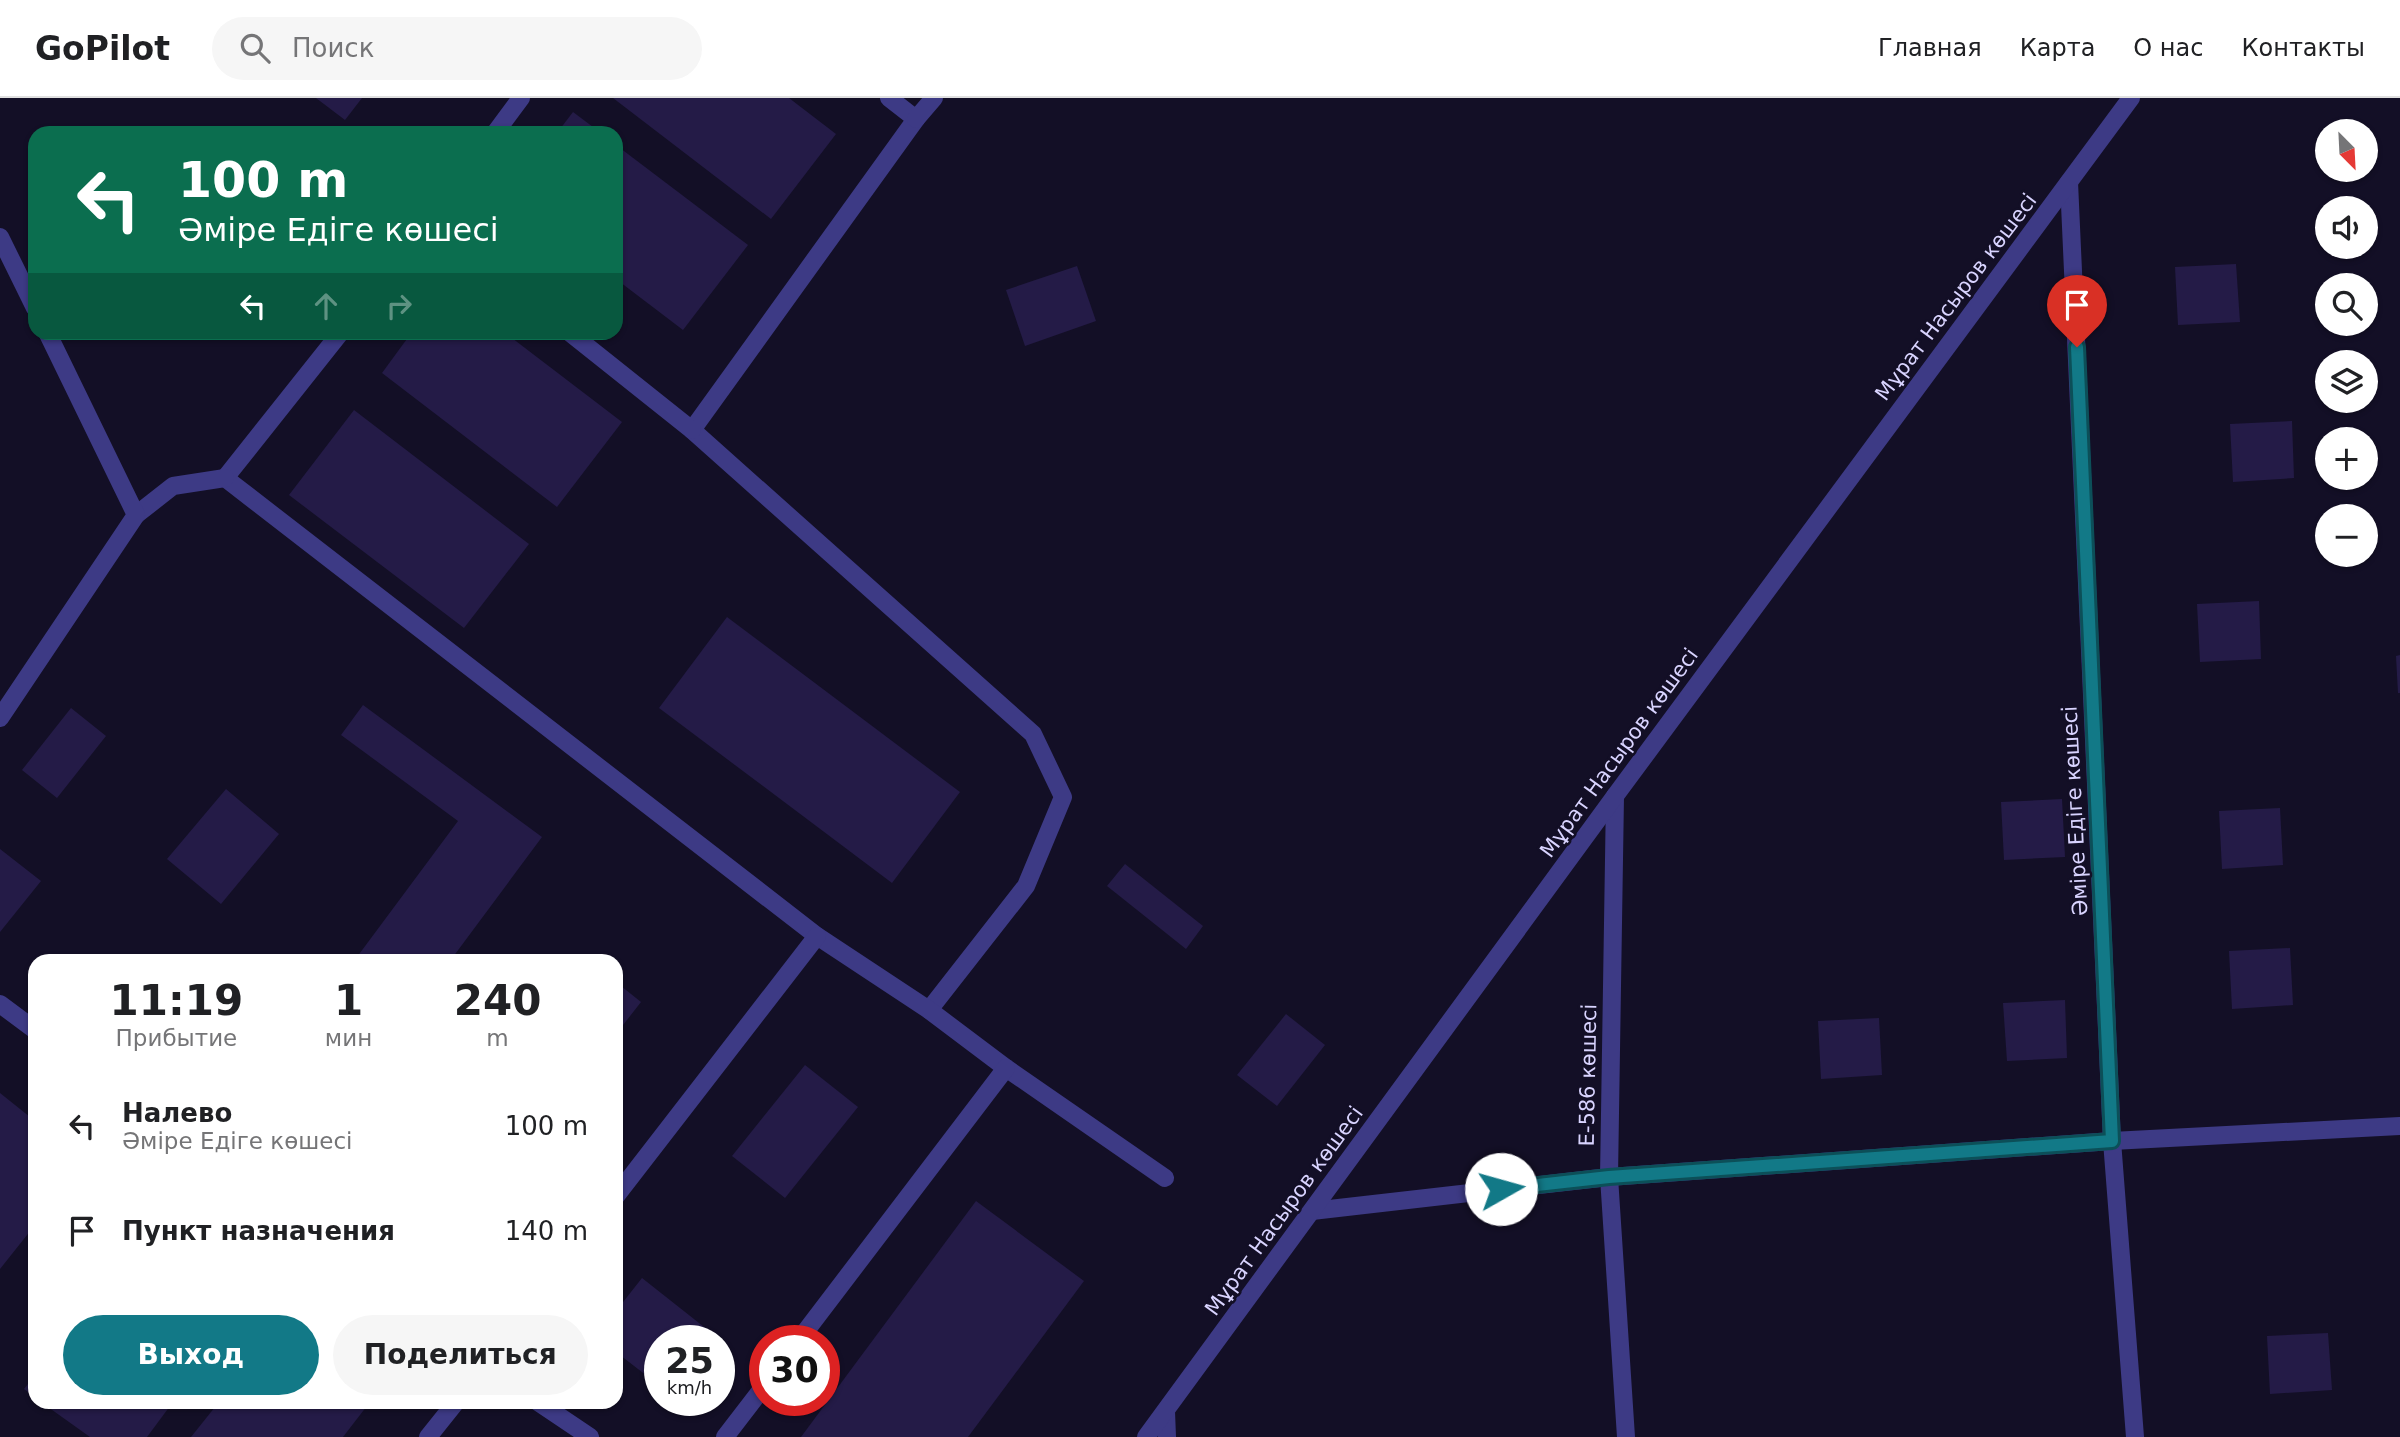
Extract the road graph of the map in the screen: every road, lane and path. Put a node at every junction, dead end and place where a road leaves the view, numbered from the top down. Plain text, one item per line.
1 (521, 98) edge
2 (889, 98) edge
3 (934, 98) edge
4 (2131, 98) edge
5 (916, 119) junction
6 (500, 126) edge
7 (2069, 182) junction
8 (0, 237) edge
9 (28, 294) edge
10 (51, 340) edge
11 (335, 340) edge
12 (579, 340) edge
13 (692, 430) junction
14 (225, 478) junction
15 (136, 515) junction
16 (0, 718) edge
17 (1615, 796) junction
18 (817, 936) junction
19 (0, 1004) edge
20 (929, 1010) junction
21 (28, 1025) edge
22 (1006, 1068) junction
23 (2400, 1126) edge
24 (2112, 1141) junction
25 (1609, 1177) junction
26 (1165, 1178) dead end
27 (623, 1187) edge
28 (1312, 1211) junction
29 (810, 1325) edge
30 (749, 1406) edge
31 (450, 1409) edge
32 (548, 1409) edge
33 (1166, 1411) junction
34 (428, 1437) edge
35 (590, 1437) edge
36 (725, 1437) edge
37 (1146, 1437) edge
38 (1167, 1437) edge
39 (1626, 1437) edge
40 (2135, 1437) edge

1 - 6 street
2 - 5 street
3 - 5 street
4 - 7 street, Мұрат Насыров көшесі
5 - 13 street
7 - 17 street, Мұрат Насыров көшесі
7 - 24 street, Әміре Едіге көшесі
8 - 9 street
10 - 15 street
11 - 14 street
12 - 13 street
13 - 20 street
14 - 15 street
14 - 18 street
15 - 16 street
17 - 25 street, Е-586 көшесі
17 - 28 street, Мұрат Насыров көшесі
18 - 20 street
18 - 27 street
19 - 21 street
20 - 22 street
22 - 26 street
22 - 29 street
23 - 24 street
24 - 25 street
24 - 40 street, Әміре Едіге көшесі
25 - 28 street
25 - 39 street, Е-586 көшесі
28 - 33 street, Мұрат Насыров көшесі
30 - 36 street
31 - 34 street
32 - 35 street
33 - 37 street, Мұрат Насыров көшесі
33 - 38 street

